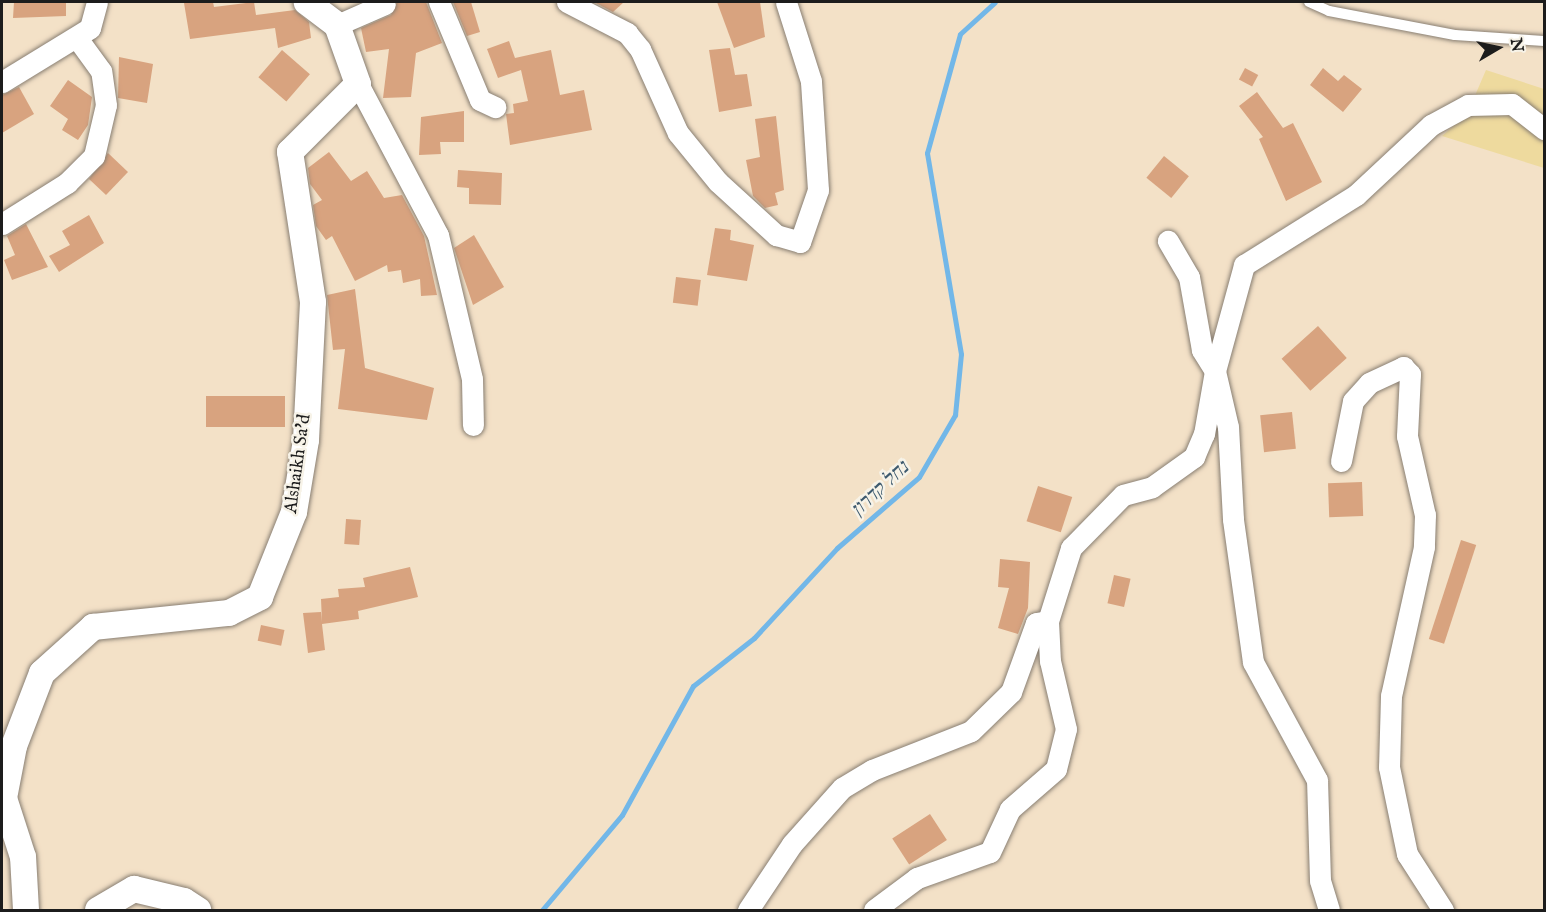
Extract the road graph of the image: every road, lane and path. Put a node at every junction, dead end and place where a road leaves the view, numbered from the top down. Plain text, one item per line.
1 (97, 2) edge
2 (307, 2) edge
3 (439, 2) edge
4 (567, 2) edge
5 (786, 2) edge
6 (1309, 2) edge
7 (385, 4) dead end
8 (337, 25) junction
9 (77, 38) junction
10 (1545, 41) edge
11 (2, 82) edge
12 (358, 84) junction
13 (495, 107) dead end
14 (1545, 129) edge
15 (2, 224) edge
16 (1168, 241) dead end
17 (1215, 371) junction
18 (473, 425) dead end
19 (1341, 461) dead end
20 (1048, 621) junction
21 (8, 751) edge
22 (26, 910) edge
23 (98, 910) edge
24 (198, 910) edge
25 (748, 910) edge
26 (874, 910) edge
27 (1329, 910) edge
28 (1443, 910) edge

1 - 9 street
2 - 8 street
3 - 13 street
4 - 5 street
6 - 10 lane
7 - 8 street
8 - 12 street
9 - 11 street
9 - 15 street
12 - 18 street
12 - 21 street, Alshaikh Sa'd
14 - 17 street
16 - 17 street
17 - 20 street
17 - 27 street
19 - 28 street
20 - 25 street
20 - 26 street
21 - 22 street, Alshaikh Sa'd
23 - 24 street

